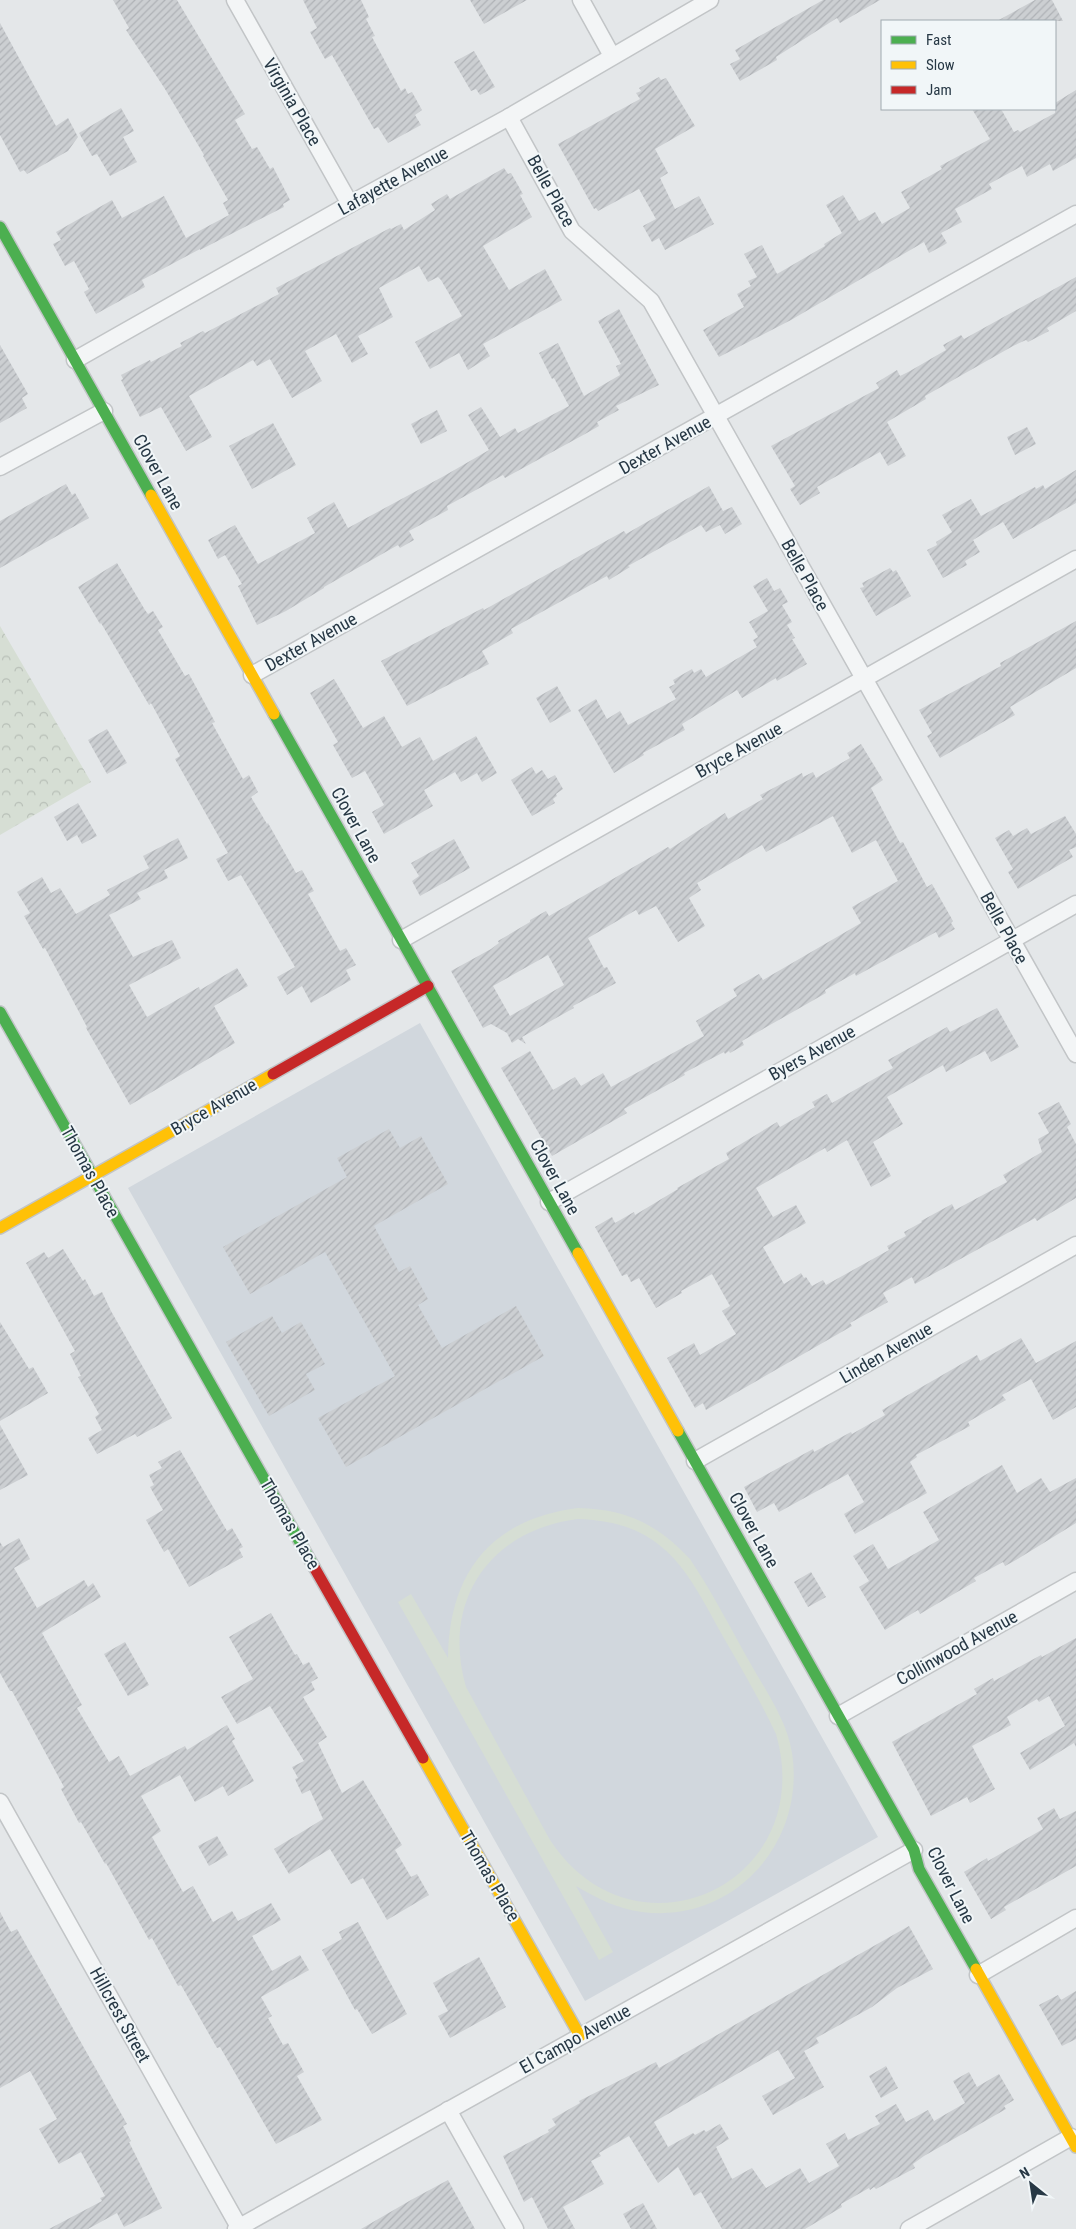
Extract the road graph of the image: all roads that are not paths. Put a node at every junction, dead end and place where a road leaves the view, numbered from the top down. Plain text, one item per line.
1 (235, 0) edge
2 (581, 0) edge
3 (710, 0) edge
4 (612, 56) junction
5 (509, 117) junction
6 (350, 204) junction
7 (1076, 214) edge
8 (0, 227) edge
9 (75, 360) junction
10 (104, 411) junction
11 (716, 417) junction
12 (0, 467) edge
13 (1076, 559) edge
14 (252, 675) junction
15 (864, 679) junction
16 (1076, 904) edge
17 (401, 940) junction
18 (1012, 940) junction
19 (428, 986) junction
20 (0, 1012) edge
21 (1076, 1054) edge
22 (93, 1176) junction
23 (549, 1202) junction
24 (0, 1228) edge
25 (1076, 1245) edge
26 (695, 1461) junction
27 (1076, 1581) edge
28 (838, 1716) junction
29 (0, 1802) edge
30 (914, 1850) junction
31 (1076, 1918) edge
32 (978, 1975) junction
33 (580, 2036) junction
34 (448, 2110) junction
35 (1073, 2142) edge
36 (238, 2228) edge
37 (515, 2229) edge
38 (909, 2229) edge

1 - 6 street, Virginia Place
2 - 4 street
3 - 4 street, Lafayette Avenue
4 - 5 street, Lafayette Avenue
5 - 6 street, Lafayette Avenue
5 - 11 street, Belle Place
6 - 9 street, Lafayette Avenue
7 - 11 street, Dexter Avenue
8 - 9 street, Clover Lane
9 - 10 street, Clover Lane
10 - 12 street
10 - 14 street, Clover Lane
11 - 14 street, Dexter Avenue
11 - 15 street, Belle Place
13 - 15 street, Bryce Avenue
14 - 17 street, Clover Lane
15 - 17 street, Bryce Avenue
15 - 18 street, Belle Place
16 - 18 street, Byers Avenue
17 - 19 street, Clover Lane
18 - 21 street, Belle Place
18 - 23 street, Byers Avenue
19 - 22 street, Bryce Avenue
19 - 23 street, Clover Lane
20 - 22 street, Thomas Place
22 - 24 street, Bryce Avenue
22 - 33 street, Thomas Place
23 - 26 street, Clover Lane
25 - 26 street, Linden Avenue
26 - 28 street, Clover Lane
27 - 28 street, Collinwood Avenue
28 - 30 street, Clover Lane
29 - 36 street, Hillcrest Street
30 - 32 street, Clover Lane
30 - 33 street, El Campo Avenue
31 - 32 street
32 - 35 street, Clover Lane
33 - 34 street, El Campo Avenue
34 - 36 street, El Campo Avenue
34 - 37 street
35 - 38 street

